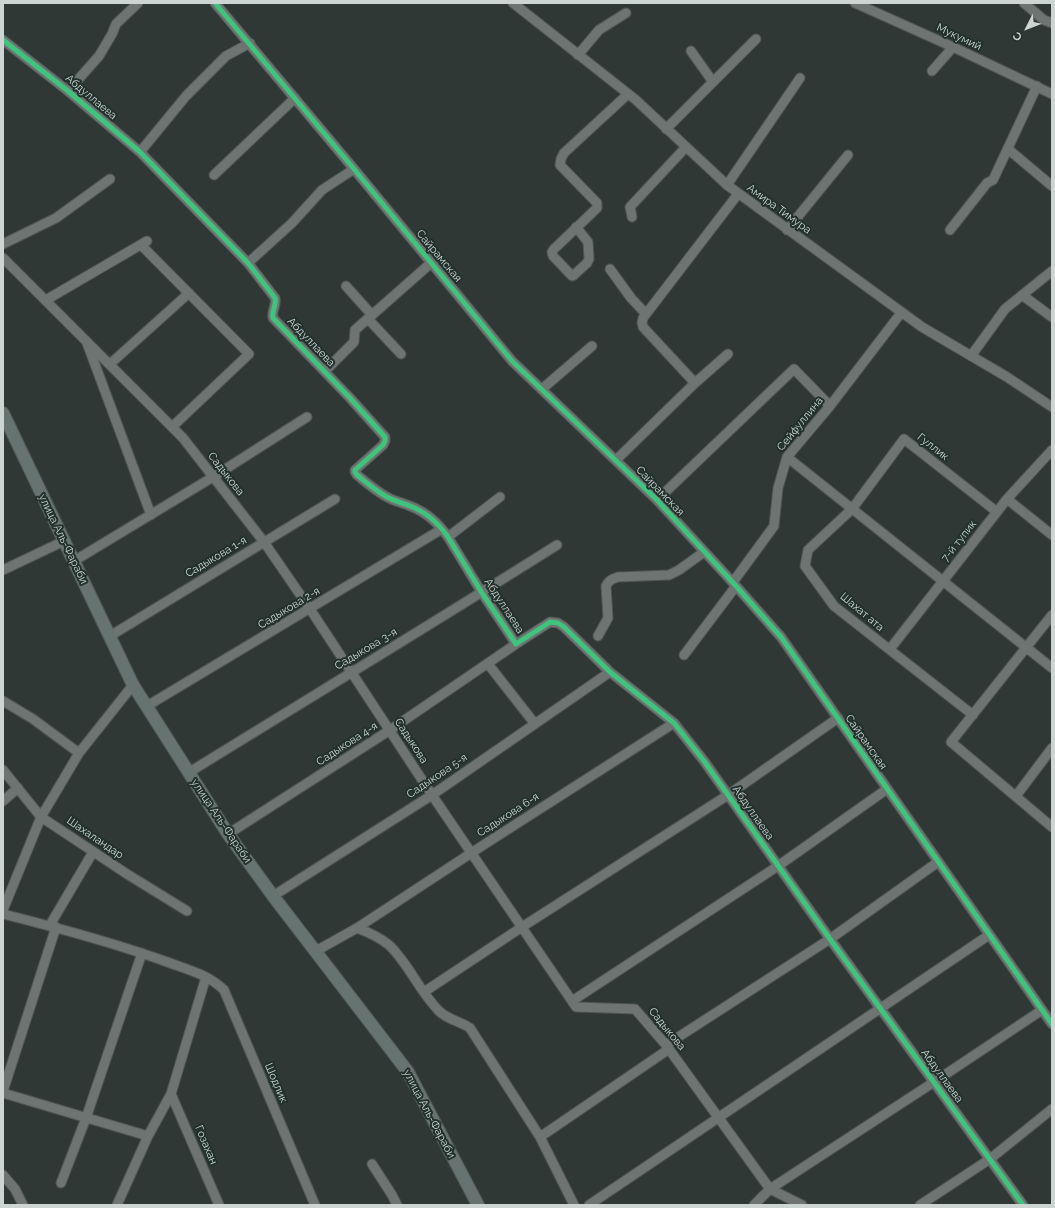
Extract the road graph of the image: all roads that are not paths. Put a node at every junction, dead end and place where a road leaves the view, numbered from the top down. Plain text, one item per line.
1 (138, 3) edge
2 (215, 3) edge
3 (514, 3) edge
4 (855, 3) edge
5 (1024, 3) edge
6 (626, 13) dead end
7 (1052, 23) edge
8 (756, 39) dead end
9 (3, 40) edge
10 (250, 43) junction
11 (953, 47) junction
12 (692, 51) dead end
13 (578, 54) junction
14 (932, 71) dead end
15 (800, 78) dead end
16 (714, 82) junction
17 (1037, 86) junction
18 (68, 91) junction
19 (628, 94) junction
20 (1052, 94) edge
21 (295, 98) junction
22 (666, 129) junction
23 (686, 147) junction
24 (1008, 148) junction
25 (140, 152) junction
26 (848, 155) dead end
27 (354, 169) junction
28 (214, 175) dead end
29 (110, 179) dead end
30 (727, 185) junction
31 (1052, 186) edge
32 (738, 194) junction
33 (632, 218) dead end
34 (576, 227) junction
35 (787, 230) junction
36 (950, 230) dead end
37 (3, 244) edge
38 (3, 258) edge
39 (248, 263) junction
40 (431, 263) junction
41 (610, 269) dead end
42 (1052, 271) edge
43 (346, 286) dead end
44 (189, 293) junction
45 (1022, 295) junction
46 (46, 300) junction
47 (901, 313) junction
48 (646, 314) junction
49 (370, 317) junction
50 (1052, 317) edge
51 (86, 341) junction
52 (592, 346) dead end
53 (401, 354) dead end
54 (728, 354) dead end
55 (971, 356) junction
56 (110, 364) junction
57 (325, 371) junction
58 (695, 383) junction
59 (542, 389) junction
60 (830, 406) junction
61 (1052, 407) edge
62 (3, 413) edge
63 (307, 417) dead end
64 (172, 427) junction
65 (1052, 450) edge
66 (787, 457) junction
67 (616, 460) junction
68 (213, 477) junction
69 (500, 498) dead end
70 (335, 499) dead end
71 (1007, 499) junction
72 (657, 500) junction
73 (852, 509) junction
74 (997, 512) junction
75 (151, 515) junction
76 (442, 529) junction
77 (1052, 536) edge
78 (448, 537) junction
79 (64, 541) junction
80 (264, 542) junction
81 (557, 545) dead end
82 (704, 552) junction
83 (74, 561) junction
84 (3, 570) edge
85 (943, 582) junction
86 (734, 584) junction
87 (482, 593) junction
88 (310, 609) junction
89 (1052, 615) edge
90 (110, 636) junction
91 (598, 636) dead end
92 (516, 644) junction
93 (1026, 648) junction
94 (890, 649) junction
95 (684, 655) dead end
96 (488, 664) junction
97 (1052, 668) edge
98 (351, 672) junction
99 (610, 672) junction
100 (133, 685) junction
101 (3, 701) edge
102 (147, 706) junction
103 (973, 715) junction
104 (838, 718) junction
105 (674, 723) junction
106 (535, 724) junction
107 (390, 730) junction
108 (1052, 748) edge
109 (79, 753) junction
110 (3, 770) edge
111 (188, 773) junction
112 (18, 788) junction
113 (887, 789) junction
114 (432, 795) junction
115 (728, 795) junction
116 (1016, 796) junction
117 (3, 801) edge
118 (41, 817) junction
119 (1052, 827) edge
120 (228, 834) junction
121 (93, 852) junction
122 (471, 853) junction
123 (938, 862) junction
124 (778, 866) junction
125 (273, 896) junction
126 (3, 910) edge
127 (188, 911) dead end
128 (3, 914) edge
129 (53, 926) junction
130 (522, 927) junction
131 (357, 928) junction
132 (989, 935) junction
133 (830, 939) junction
134 (316, 951) junction
135 (142, 953) junction
136 (206, 977) junction
137 (424, 992) junction
138 (572, 1001) junction
139 (881, 1009) junction
140 (1042, 1010) junction
141 (1052, 1024) edge
142 (668, 1047) junction
143 (934, 1082) junction
144 (3, 1092) edge
145 (171, 1094) junction
146 (1052, 1109) edge
147 (718, 1117) junction
148 (86, 1118) junction
149 (148, 1136) junction
150 (540, 1138) junction
151 (990, 1158) junction
152 (372, 1164) dead end
153 (3, 1175) edge
154 (61, 1183) dead end
155 (770, 1189) junction
156 (23, 1205) edge
157 (117, 1205) edge
158 (219, 1205) edge
159 (315, 1205) edge
160 (397, 1205) edge
161 (478, 1205) edge
162 (574, 1205) edge
163 (589, 1205) edge
164 (754, 1205) edge
165 (802, 1205) edge
166 (920, 1205) edge
167 (1023, 1205) edge

1 - 18 street
2 - 10 street, Сайрамская
3 - 13 street, Амира Тимура
4 - 11 street, Мукумий
5 - 7 street
6 - 13 street
8 - 16 street
9 - 18 street, Абдуллаева
10 - 21 street, Сайрамская
10 - 25 street
11 - 14 street
11 - 17 street, Мукумий
12 - 16 street
13 - 19 street, Амира Тимура
15 - 30 street
16 - 22 street
17 - 20 street, Мукумий
17 - 24 street
18 - 25 street, Абдуллаева
19 - 22 street, Амира Тимура
19 - 34 street
21 - 27 street, Сайрамская
21 - 28 street
22 - 23 street, Амира Тимура
23 - 30 street, Амира Тимура
23 - 33 street
24 - 31 street
24 - 36 street
25 - 39 street, Абдуллаева
26 - 35 street
27 - 39 street
27 - 40 street, Сайрамская
29 - 37 street
30 - 32 street, Амира Тимура
32 - 35 street, Амира Тимура
32 - 48 street
34 - 34 street
35 - 47 street, Амира Тимура
38 - 46 street, Садыкова
39 - 57 street, Абдуллаева
40 - 49 street
40 - 59 street, Сайрамская
41 - 48 street
42 - 45 street
43 - 49 street
44 - 46 street
44 - 56 street
44 - 64 street
45 - 50 street
45 - 55 street
46 - 51 street, Садыкова
47 - 55 street, Амира Тимура
47 - 60 street, Сейфуллина
48 - 58 street
49 - 53 street
49 - 57 street
51 - 56 street, Садыкова
51 - 75 street
52 - 59 street
54 - 58 street
55 - 61 street, Амира Тимура
56 - 64 street, Садыкова
57 - 76 street, Абдуллаева
58 - 67 street
59 - 67 street, Сайрамская
60 - 66 street, Сейфуллина
60 - 72 street
62 - 79 main road, улица Аль-Фараби
63 - 68 street
64 - 68 street, Садыкова
65 - 71 street, 7-й тупик
66 - 73 street
66 - 86 street, Сейфуллина
67 - 72 street, Сайрамская
68 - 75 street
68 - 80 street, Садыкова
69 - 78 street
70 - 80 street, Садыкова 1-я
71 - 74 street, 7-й тупик
71 - 77 street
72 - 82 street, Сайрамская
73 - 74 street, Гуллик
73 - 85 street
73 - 94 street, Шахат ата
74 - 85 street, 7-й тупик
75 - 83 street
76 - 78 street, Абдуллаева
76 - 88 street, Садыкова 2-я
78 - 87 street, Абдуллаева
79 - 83 main road, улица Аль-Фараби
79 - 84 street
80 - 88 street, Садыкова
80 - 90 street, Садыкова 1-я
81 - 87 street, Садыкова 3-я
82 - 86 street, Сайрамская
82 - 91 street
83 - 90 main road, улица Аль-Фараби
85 - 93 street
85 - 94 street, 7-й тупик
86 - 95 street, Сейфуллина
86 - 104 street, Сайрамская
87 - 92 street, Абдуллаева
87 - 98 street, Садыкова 3-я
88 - 98 street, Садыкова
88 - 102 street, Садыкова 2-я
89 - 93 street
90 - 100 main road, улица Аль-Фараби
92 - 96 street, Садыкова 4-я
92 - 99 street, Абдуллаева
93 - 97 street
93 - 103 street
94 - 103 street, Шахат ата
96 - 106 street
96 - 107 street, Садыкова 4-я
98 - 107 street, Садыкова
98 - 111 street, Садыкова 3-я
99 - 105 street, Абдуллаева
99 - 106 street, Садыкова 5-я
100 - 102 main road, улица Аль-Фараби
100 - 109 street
101 - 109 street
102 - 111 main road, улица Аль-Фараби
103 - 116 street
104 - 113 street, Сайрамская
104 - 115 street
105 - 115 street, Абдуллаева
105 - 122 street, Садыкова 6-я
106 - 114 street, Садыкова 5-я
107 - 114 street, Садыкова
107 - 120 street, Садыкова 4-я
108 - 116 street
109 - 118 street
110 - 112 street, Шахаландар
111 - 120 main road, улица Аль-Фараби
112 - 117 street
112 - 118 street, Шахаландар
113 - 123 street, Сайрамская
113 - 124 street
114 - 122 street, Садыкова
114 - 125 street, Садыкова 5-я
115 - 124 street, Абдуллаева
115 - 130 street
116 - 119 street
118 - 121 street, Шахаландар
118 - 126 street
120 - 125 main road, улица Аль-Фараби
121 - 127 street, Шахаландар
121 - 129 street
122 - 130 street, Садыкова
122 - 131 street, Садыкова 6-я
123 - 132 street, Сайрамская
123 - 133 street
124 - 133 street, Абдуллаева
124 - 138 street
125 - 134 main road, улица Аль-Фараби
128 - 129 street, Шодлик
129 - 135 street, Шодлик
129 - 144 street
130 - 137 street
130 - 138 street, Садыкова
131 - 134 street, Садыкова 6-я
131 - 137 street
132 - 139 street
132 - 140 street, Сайрамская
133 - 139 street, Абдуллаева
133 - 142 street
134 - 161 main road, улица Аль-Фараби
135 - 136 street, Шодлик
135 - 148 street
136 - 145 street
136 - 159 street, Шодлик
137 - 150 street
138 - 142 street, Садыкова
139 - 143 street, Абдуллаева
139 - 147 street
140 - 141 street, Сайрамская
140 - 143 street
142 - 147 street, Садыкова
142 - 150 street
143 - 151 street, Абдуллаева
143 - 155 street
144 - 148 street
145 - 149 street
145 - 158 street, Гозахан
146 - 151 street
147 - 155 street, Садыкова
147 - 163 street
148 - 149 street
148 - 154 street
149 - 157 street
150 - 162 street
151 - 166 street
151 - 167 street, Абдуллаева
152 - 160 street
153 - 156 street
155 - 164 street
155 - 165 street, Садыкова

